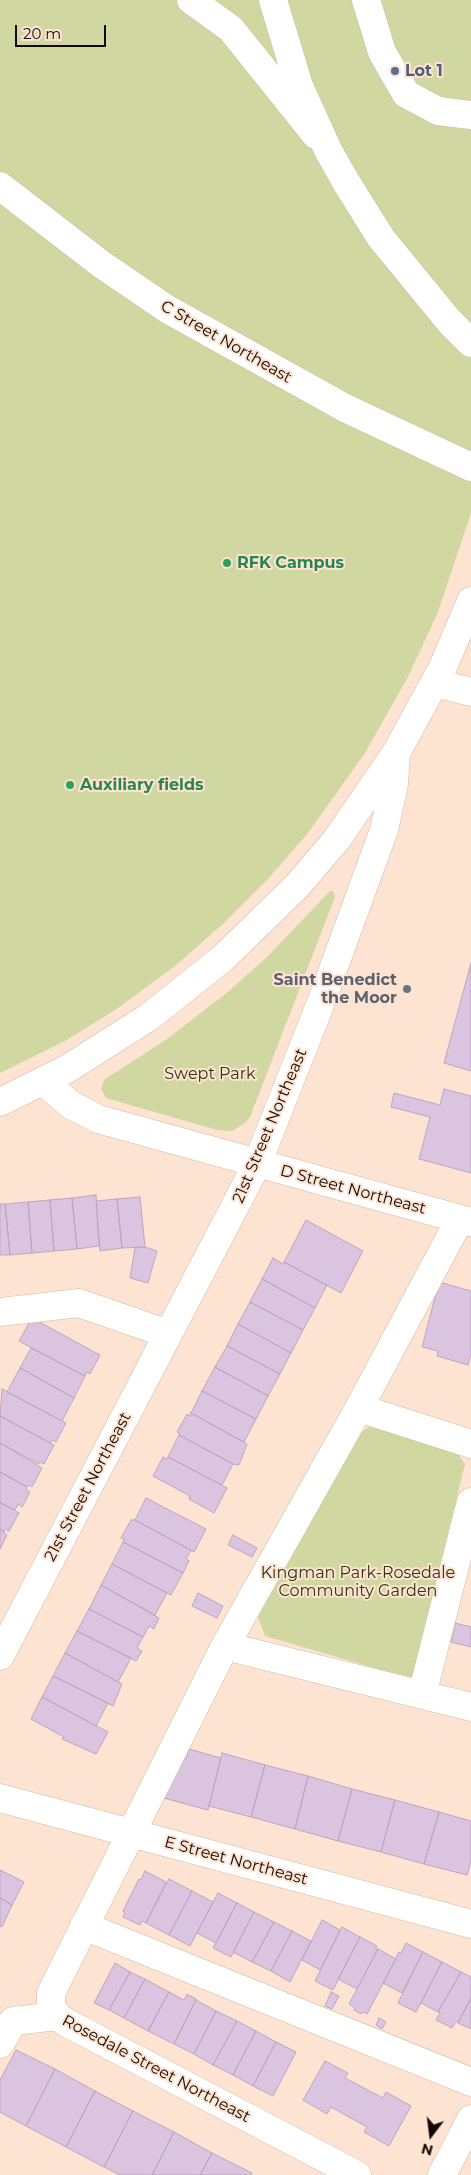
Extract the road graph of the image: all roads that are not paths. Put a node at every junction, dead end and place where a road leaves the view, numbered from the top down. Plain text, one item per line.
1 (191, 0) edge
2 (273, 0) edge
3 (366, 0) edge
4 (471, 115) edge
5 (328, 150) junction
6 (0, 186) edge
7 (471, 343) edge
8 (471, 467) edge
9 (471, 601) edge
10 (435, 683) junction
11 (471, 692) edge
12 (396, 753) junction
13 (43, 1081) junction
14 (0, 1102) edge
15 (257, 1164) junction
16 (466, 1220) edge
17 (0, 1312) edge
18 (168, 1334) junction
19 (359, 1408) junction
20 (471, 1444) edge
21 (471, 1502) edge
22 (225, 1646) junction
23 (0, 1656) edge
24 (422, 1695) junction
25 (471, 1707) edge
26 (0, 1798) edge
27 (132, 1832) junction
28 (471, 1924) edge
29 (84, 1926) junction
30 (57, 2016) junction
31 (0, 2044) edge
32 (471, 2082) edge
33 (471, 2119) edge
34 (357, 2175) edge
35 (442, 2175) edge

1 - 5 street
2 - 5 street
3 - 4 street
5 - 7 street
6 - 8 street, C Street Northeast
9 - 10 street, 21st Street Northeast
10 - 11 street
10 - 12 street, 21st Street Northeast
12 - 13 street
12 - 15 street, 21st Street Northeast
13 - 14 street
13 - 15 street, D Street Northeast
15 - 16 street, D Street Northeast
15 - 18 street, 21st Street Northeast
16 - 19 street, Rosedale Street Northeast
17 - 18 street
18 - 23 street, 21st Street Northeast
19 - 20 street
19 - 22 street, Rosedale Street Northeast
21 - 24 street
22 - 24 street
22 - 27 street, Rosedale Street Northeast
24 - 25 street
26 - 27 street, E Street Northeast
27 - 28 street, E Street Northeast
27 - 29 street, Rosedale Street Northeast
29 - 30 street, Rosedale Street Northeast
29 - 32 street
30 - 31 street
30 - 34 street, Rosedale Street Northeast
33 - 35 street

